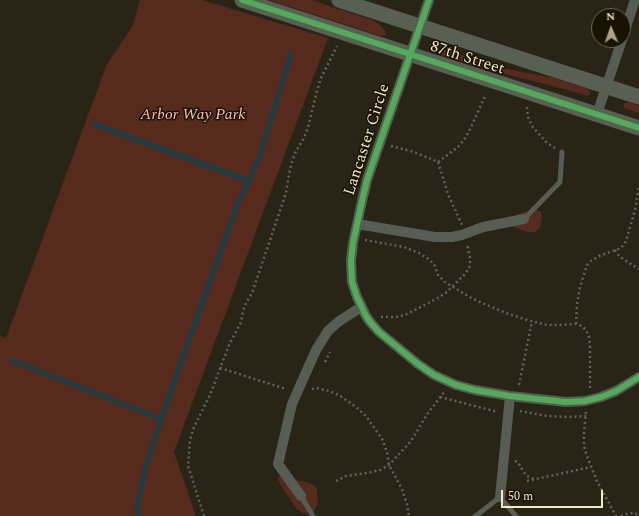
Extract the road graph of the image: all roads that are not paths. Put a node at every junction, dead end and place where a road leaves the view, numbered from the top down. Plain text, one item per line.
1 (242, 0) edge
2 (339, 0) edge
3 (429, 0) edge
4 (635, 0) edge
5 (631, 12) edge
6 (420, 26) junction
7 (619, 48) edge
8 (411, 55) junction
9 (606, 86) junction
10 (639, 97) edge
11 (597, 114) junction
12 (639, 128) edge
13 (562, 152) road end
14 (524, 219) joint
15 (357, 224) junction
16 (361, 307) junction
17 (639, 378) edge
18 (510, 396) junction
19 (301, 496) joint
20 (500, 497) junction
21 (313, 516) edge
22 (475, 516) edge
23 (516, 516) edge

1 - 8 street, 87th Street
2 - 6 street, 87th Street
3 - 6 street, Lancaster Circle
4 - 5 street
6 - 8 street, Lancaster Circle
6 - 9 street, 87th Street
7 - 9 street
8 - 11 street, 87th Street
8 - 15 street, Lancaster Circle
9 - 10 street, 87th Street
9 - 11 street
11 - 12 street, 87th Street
13 - 14 lane
14 - 15 street
15 - 16 street, Lancaster Circle
16 - 18 street, Lancaster Circle
16 - 19 street
17 - 18 street, Lancaster Circle
18 - 20 street
19 - 21 lane
20 - 22 lane
20 - 23 lane

